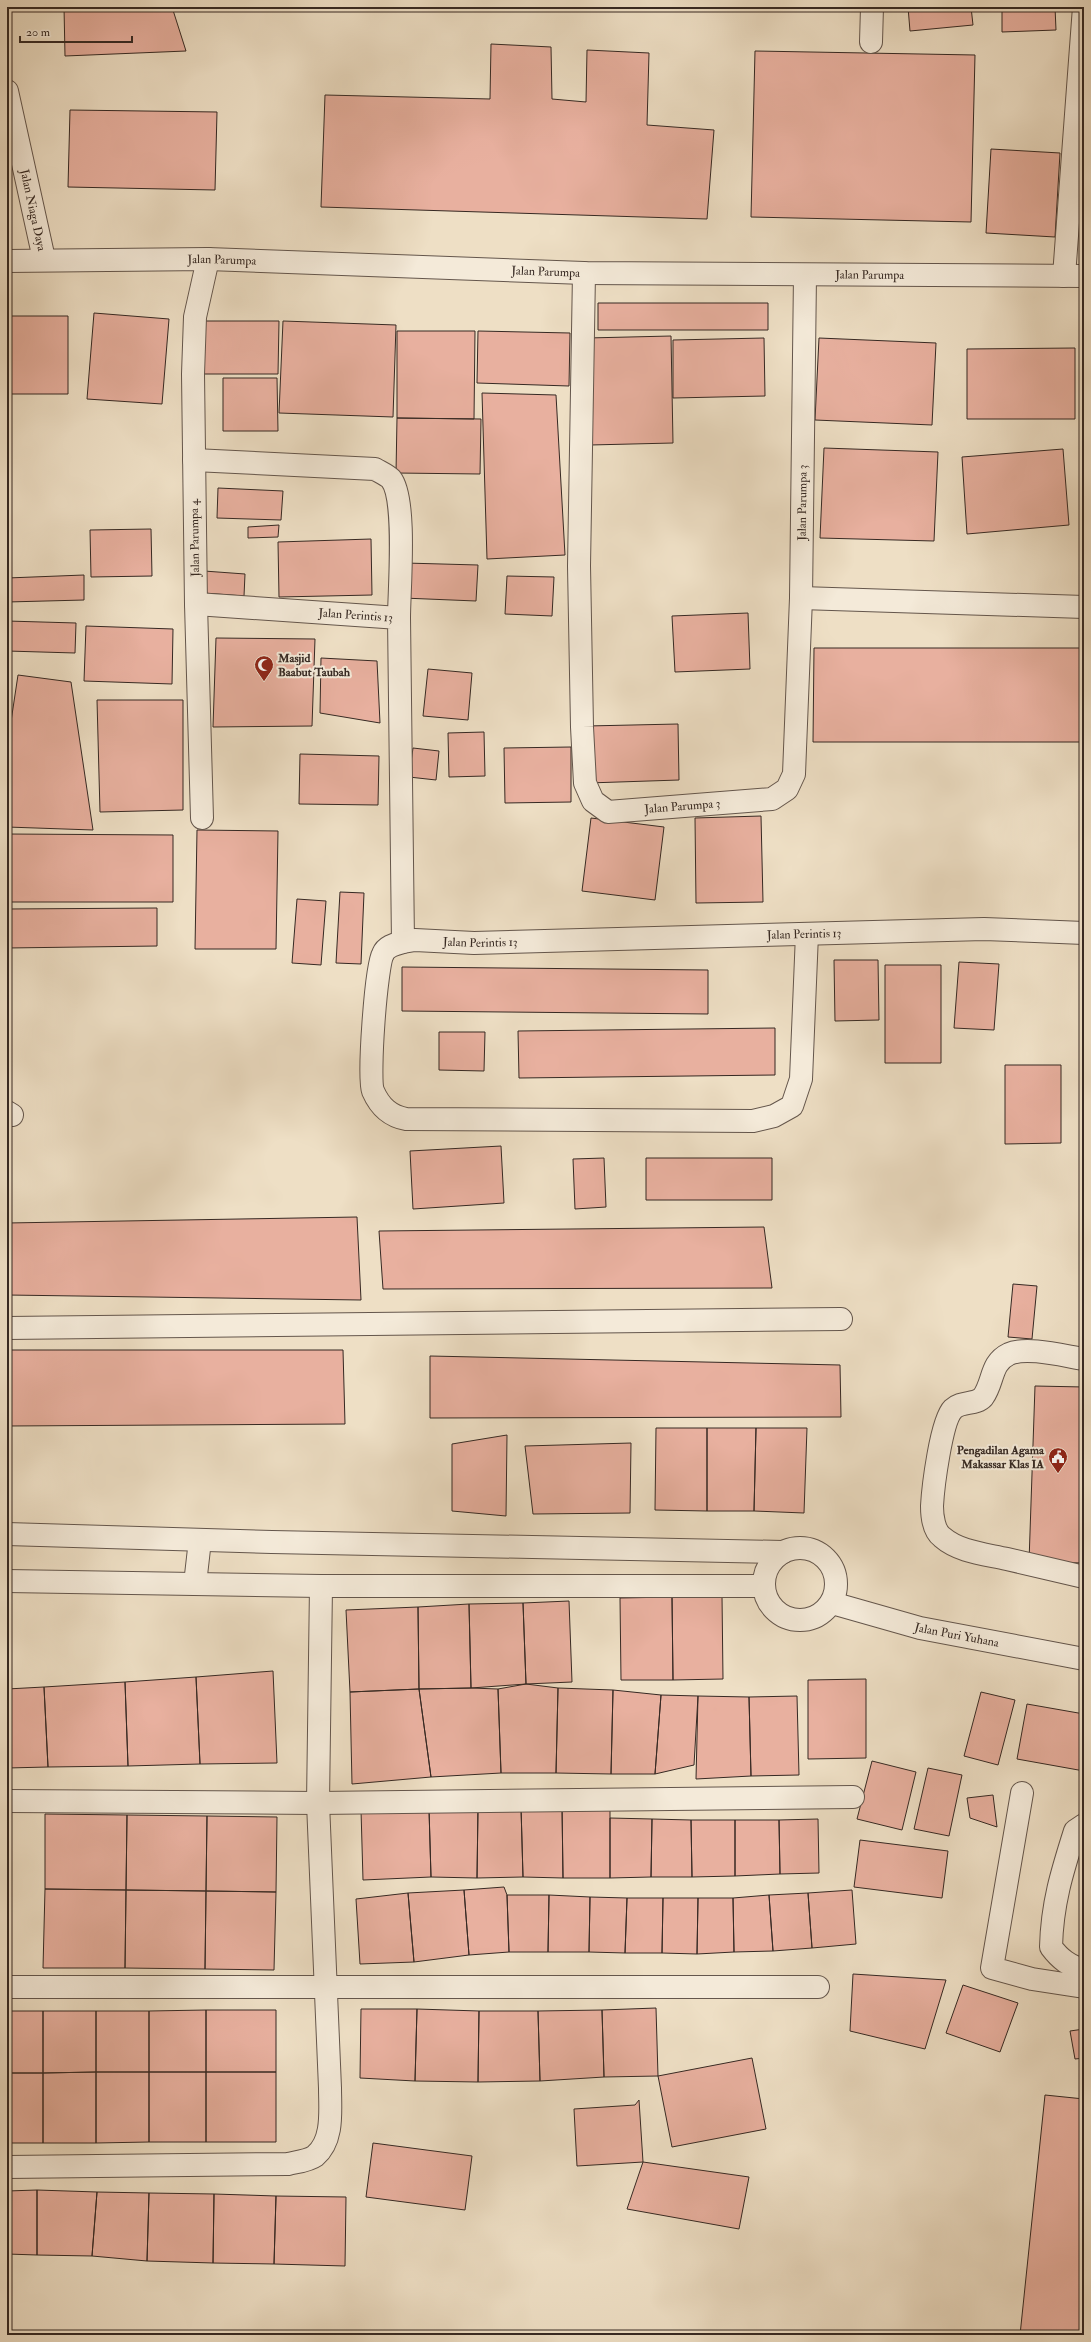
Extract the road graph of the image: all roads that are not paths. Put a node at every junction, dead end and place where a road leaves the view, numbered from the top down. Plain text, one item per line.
1 (872, 7) edge
2 (1084, 7) edge
3 (871, 42) dead end
4 (7, 91) edge
5 (44, 259) junction
6 (208, 259) junction
7 (7, 261) edge
8 (584, 273) junction
9 (805, 275) junction
10 (1074, 276) edge
11 (194, 460) junction
12 (801, 598) junction
13 (196, 604) junction
14 (1084, 607) edge
15 (399, 618) junction
16 (202, 818) dead end
17 (1084, 933) edge
18 (807, 934) junction
19 (403, 942) junction
20 (841, 1319) dead end
21 (7, 1328) edge
22 (1084, 1359) edge
23 (7, 1534) edge
24 (200, 1540) junction
25 (783, 1552) junction
26 (1084, 1577) edge
27 (7, 1581) edge
28 (195, 1584) junction
29 (321, 1586) junction
30 (764, 1586) junction
31 (832, 1603) junction
32 (1084, 1659) edge
33 (1022, 1793) dead end
34 (853, 1797) dead end
35 (7, 1800) edge
36 (318, 1803) junction
37 (1084, 1825) edge
38 (1084, 1970) edge
39 (7, 1987) edge
40 (818, 1987) dead end
41 (1084, 1987) edge
42 (324, 1988) junction
43 (7, 2167) edge

1 - 3 street
2 - 10 street
4 - 5 street, Jalan Niaga Daya
5 - 6 street, Jalan Parumpa
5 - 7 street, Jalan Parumpa
6 - 8 street, Jalan Parumpa
6 - 11 street, Jalan Parumpa 4
8 - 9 street, Jalan Parumpa
8 - 12 street, Jalan Parumpa 3
9 - 10 street, Jalan Parumpa
9 - 12 street, Jalan Parumpa 3
11 - 13 street, Jalan Parumpa 4
11 - 15 street
12 - 14 street
13 - 15 street, Jalan Perintis 13
13 - 16 street, Jalan Parumpa 4
15 - 19 street, Jalan Perintis 13
17 - 18 street, Jalan Perintis 13
18 - 19 street, Jalan Perintis 13
18 - 19 street
20 - 21 street
22 - 26 street
23 - 24 street
24 - 25 street
24 - 28 street
25 - 30 street
25 - 31 street
27 - 28 street
28 - 29 street
29 - 30 street
29 - 36 street
30 - 31 street
31 - 32 street, Jalan Puri Yuhana
33 - 41 street
34 - 36 street
35 - 36 street
36 - 42 street
37 - 38 street
39 - 42 street
40 - 42 street
42 - 43 street

